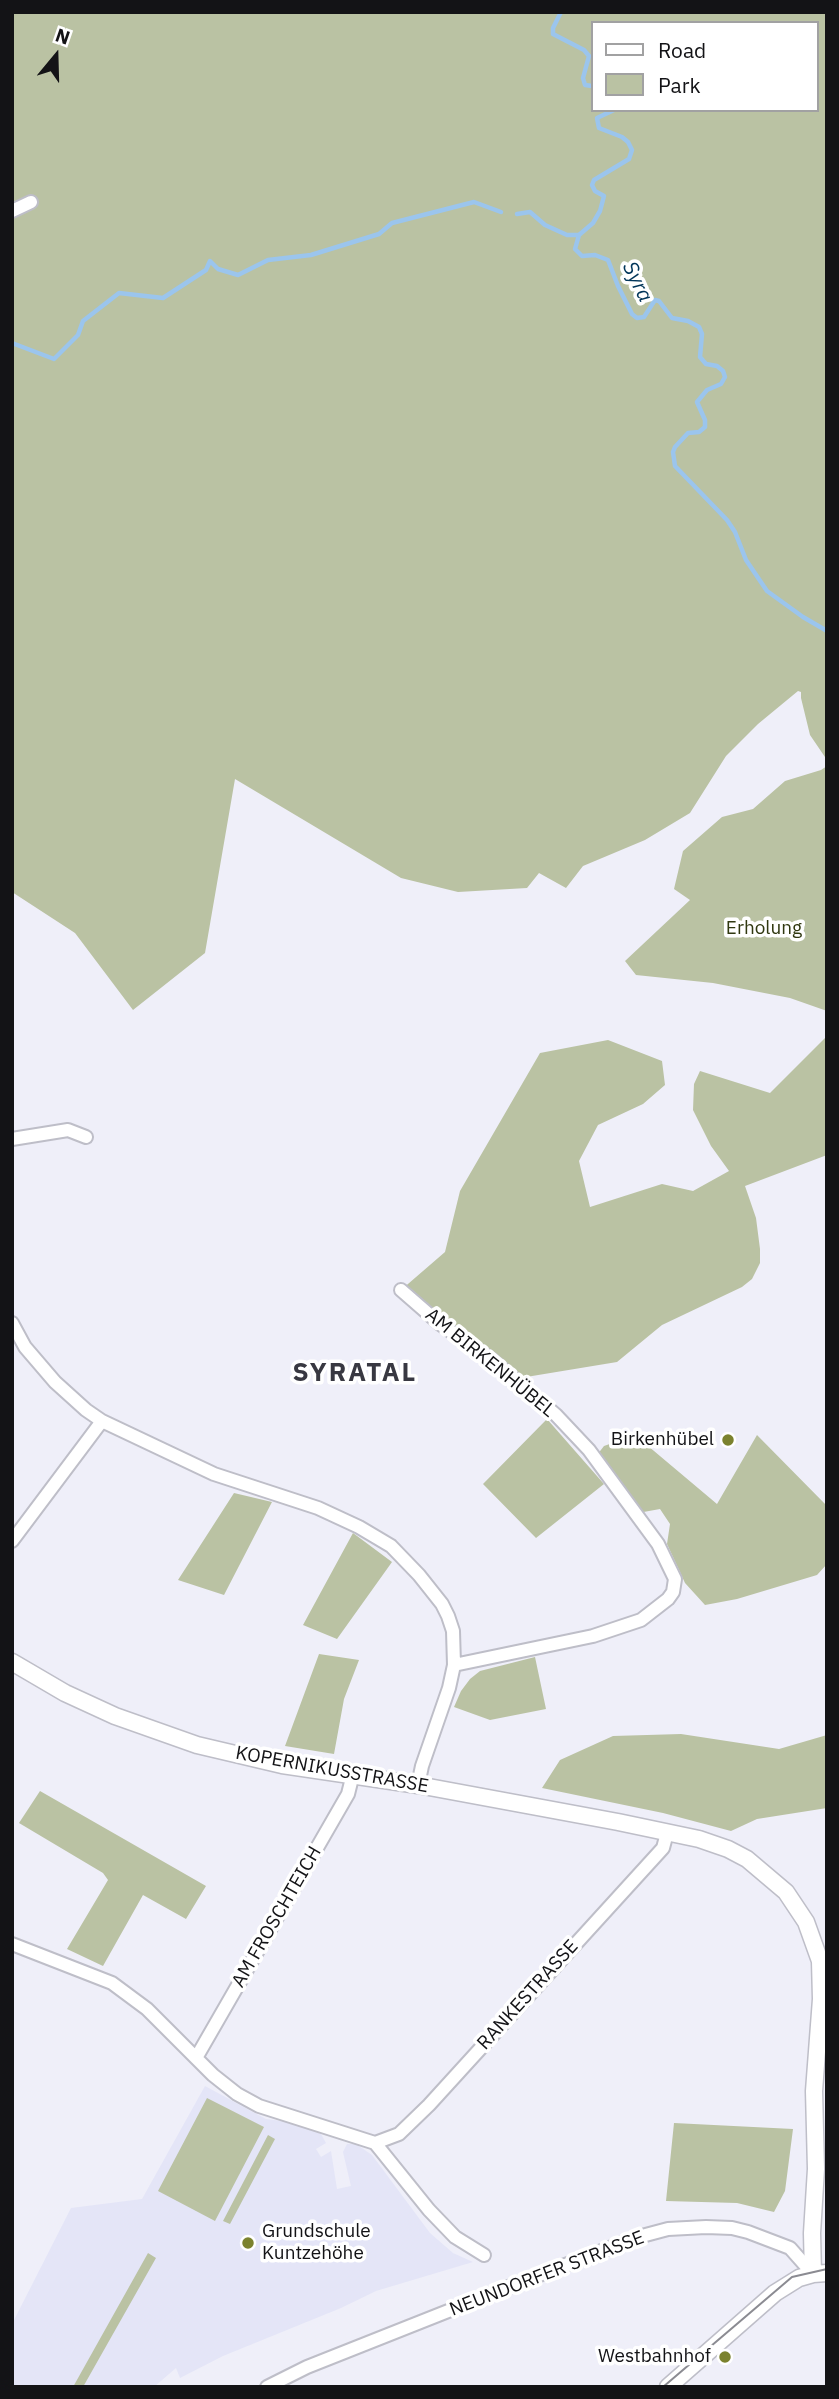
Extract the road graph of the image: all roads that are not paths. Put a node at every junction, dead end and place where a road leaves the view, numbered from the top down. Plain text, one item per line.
1 (31, 202) dead end
2 (12, 211) edge
3 (86, 1137) dead end
4 (12, 1139) edge
5 (401, 1290) dead end
6 (12, 1323) edge
7 (102, 1421) junction
8 (12, 1541) edge
9 (12, 1662) edge
10 (454, 1665) junction
11 (353, 1774) junction
12 (418, 1785) junction
13 (667, 1833) junction
14 (12, 1944) edge
15 (197, 2058) junction
16 (375, 2143) junction
17 (484, 2255) dead end
18 (820, 2273) edge
19 (267, 2387) edge
20 (668, 2387) edge

1 - 2 street
3 - 4 street
5 - 10 street, AM BIRKENHÜBEL
6 - 7 street
7 - 8 street
7 - 10 street
9 - 11 street, KOPERNIKUSSTRASSE
10 - 12 street
11 - 12 street, KOPERNIKUSSTRASSE
11 - 15 street, AM FROSCHTEICH
12 - 13 street, KOPERNIKUSSTRASSE
13 - 16 street, RANKESTRASSE
13 - 18 street, KOPERNIKUSSTRASSE
14 - 15 street
15 - 16 street
16 - 17 street
18 - 19 street, NEUNDORFER STRASSE
18 - 20 street

